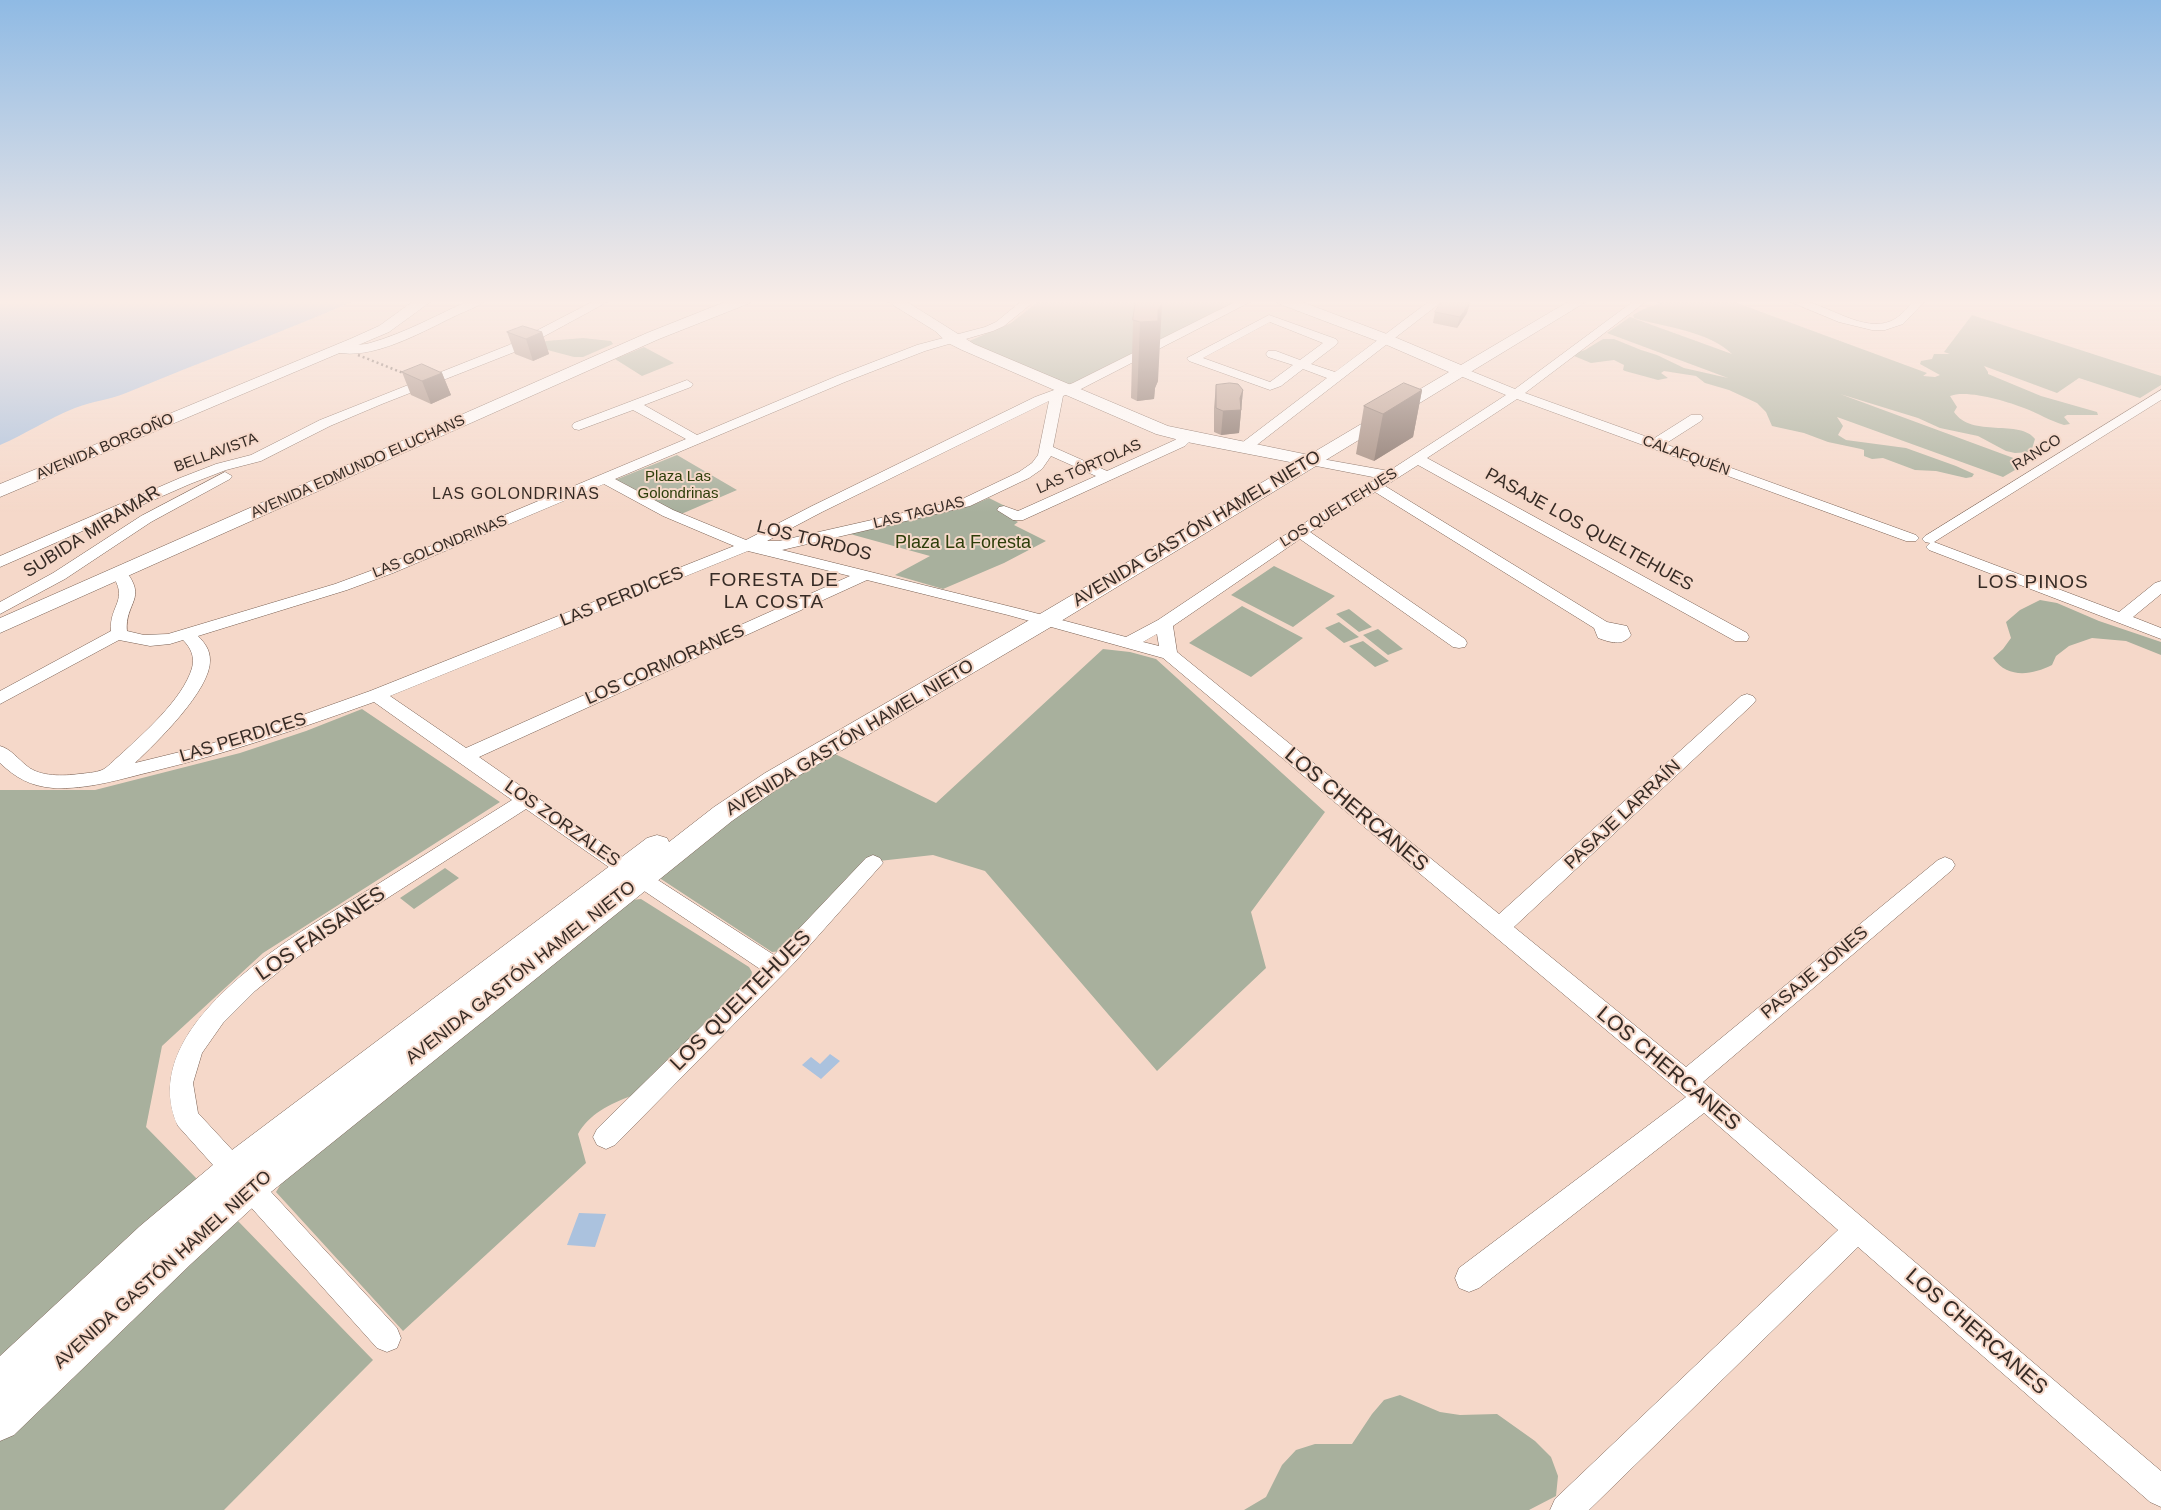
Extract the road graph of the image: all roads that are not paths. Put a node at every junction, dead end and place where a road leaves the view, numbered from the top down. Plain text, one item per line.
1 (287, 370) edge
2 (455, 370) edge
3 (574, 370) edge
4 (861, 370) edge
5 (1017, 370) edge
6 (1106, 370) edge
7 (1226, 370) edge
8 (1295, 370) edge
9 (1315, 370) edge
10 (1345, 370) edge
11 (1457, 370) edge
12 (1458, 370) edge
13 (1546, 370) edge
14 (1336, 377) junction
15 (687, 384) dead end
16 (1062, 392) junction
17 (1516, 394) junction
18 (2159, 396) edge
19 (634, 405) junction
20 (1696, 418) dead end
21 (579, 426) dead end
22 (1187, 437) junction
23 (697, 440) junction
24 (1654, 445) junction
25 (1244, 448) junction
26 (1047, 449) junction
27 (256, 458) junction
28 (1418, 459) junction
29 (1304, 460) junction
30 (1107, 476) junction
31 (1391, 476) junction
32 (605, 478) junction
33 (1375, 486) junction
34 (0, 491) edge
35 (1004, 510) dead end
36 (1300, 532) junction
37 (1932, 543) junction
38 (747, 546) junction
39 (0, 562) edge
40 (119, 573) junction
41 (866, 575) junction
42 (2161, 586) edge
43 (0, 609) edge
44 (1037, 618) junction
45 (2122, 618) junction
46 (1164, 624) junction
47 (0, 626) edge
48 (1604, 627) dead end
49 (119, 633) junction
50 (186, 634) junction
51 (2161, 634) edge
52 (1741, 636) dead end
53 (1459, 642) dead end
54 (1128, 643) junction
55 (1168, 654) junction
56 (376, 695) junction
57 (0, 698) edge
58 (1747, 700) dead end
59 (0, 752) edge
60 (465, 756) junction
61 (107, 776) junction
62 (526, 800) junction
63 (874, 863) dead end
64 (1945, 865) dead end
65 (632, 874) junction
66 (1498, 928) junction
67 (775, 968) junction
68 (1695, 1090) junction
69 (606, 1137) dead end
70 (241, 1179) junction
71 (1857, 1230) junction
72 (1469, 1278) dead end
73 (387, 1338) dead end
74 (0, 1383) edge
75 (0, 1421) edge
76 (2161, 1491) edge
77 (1566, 1510) edge

1 - 34 main road, AVENIDA BORGOÑO
2 - 27 street, BELLAVISTA
3 - 40 main road, AVENIDA EDMUNDO ELUCHANS
4 - 23 street, LAS GOLONDRINAS
5 - 16 main road
6 - 16 street, LAS PERDICES
7 - 8 street
9 - 14 street
10 - 14 street
11 - 29 main road, AVENIDA GASTÓN HAMEL NIETO
12 - 17 street, CALAFQUÉN
13 - 17 street, LOS QUELTEHUES
14 - 25 street
15 - 19 street
16 - 22 main road
16 - 26 street, LAS TAGUAS
16 - 38 street, LAS PERDICES
17 - 24 street, CALAFQUÉN
17 - 28 street, LOS QUELTEHUES
18 - 37 street, RANCO
19 - 21 street
19 - 23 street
20 - 24 street
22 - 25 main road
22 - 30 street, LAS TÓRTOLAS
23 - 32 street, LAS GOLONDRINAS
24 - 37 street, CALAFQUÉN
25 - 29 main road
26 - 30 street
26 - 38 street, LAS TAGUAS
27 - 39 street, BELLAVISTA
27 - 43 street, SUBIDA MIRAMAR
28 - 31 street, LOS QUELTEHUES
28 - 52 street, PASAJE LOS QUELTEHUES
29 - 31 street
29 - 44 main road, AVENIDA GASTÓN HAMEL NIETO
30 - 35 street, LAS TÓRTOLAS
31 - 33 street, LOS QUELTEHUES
32 - 38 street, LOS TORDOS
32 - 50 street, LAS GOLONDRINAS
33 - 36 street, LOS QUELTEHUES
33 - 48 street
36 - 46 street, LOS QUELTEHUES
36 - 53 street
37 - 45 street, CALAFQUÉN
38 - 41 street, LOS TORDOS
38 - 56 street, LAS PERDICES
40 - 47 main road, AVENIDA EDMUNDO ELUCHANS
40 - 49 street
41 - 44 street, LOS TORDOS
41 - 60 street, LOS CORMORANES
42 - 45 street
44 - 54 street, LOS TORDOS
44 - 65 main road, AVENIDA GASTÓN HAMEL NIETO
45 - 51 street, CALAFQUÉN
46 - 54 street, LOS QUELTEHUES
46 - 55 street
49 - 50 street, LAS GOLONDRINAS
49 - 57 street
50 - 61 street
54 - 55 street, LOS TORDOS
55 - 66 street, LOS CHERCANES
56 - 60 street, LOS ZORZALES
56 - 61 street, LAS PERDICES
58 - 66 street, PASAJE LARRAÍN
59 - 61 street, LAS PERDICES
60 - 62 street, LOS ZORZALES
62 - 65 street, LOS ZORZALES
62 - 70 street, LOS FAISANES
63 - 67 street, LOS QUELTEHUES
64 - 68 street, PASAJE JONES
65 - 67 street, LOS ZORZALES
65 - 70 main road, AVENIDA GASTÓN HAMEL NIETO
66 - 68 street, LOS CHERCANES
67 - 69 street, LOS QUELTEHUES
68 - 71 street, LOS CHERCANES
68 - 72 street
70 - 73 street, LOS FAISANES
70 - 74 main road, AVENIDA GASTÓN HAMEL NIETO
70 - 75 main road, AVENIDA GASTÓN HAMEL NIETO
71 - 76 street, LOS CHERCANES
71 - 77 street

